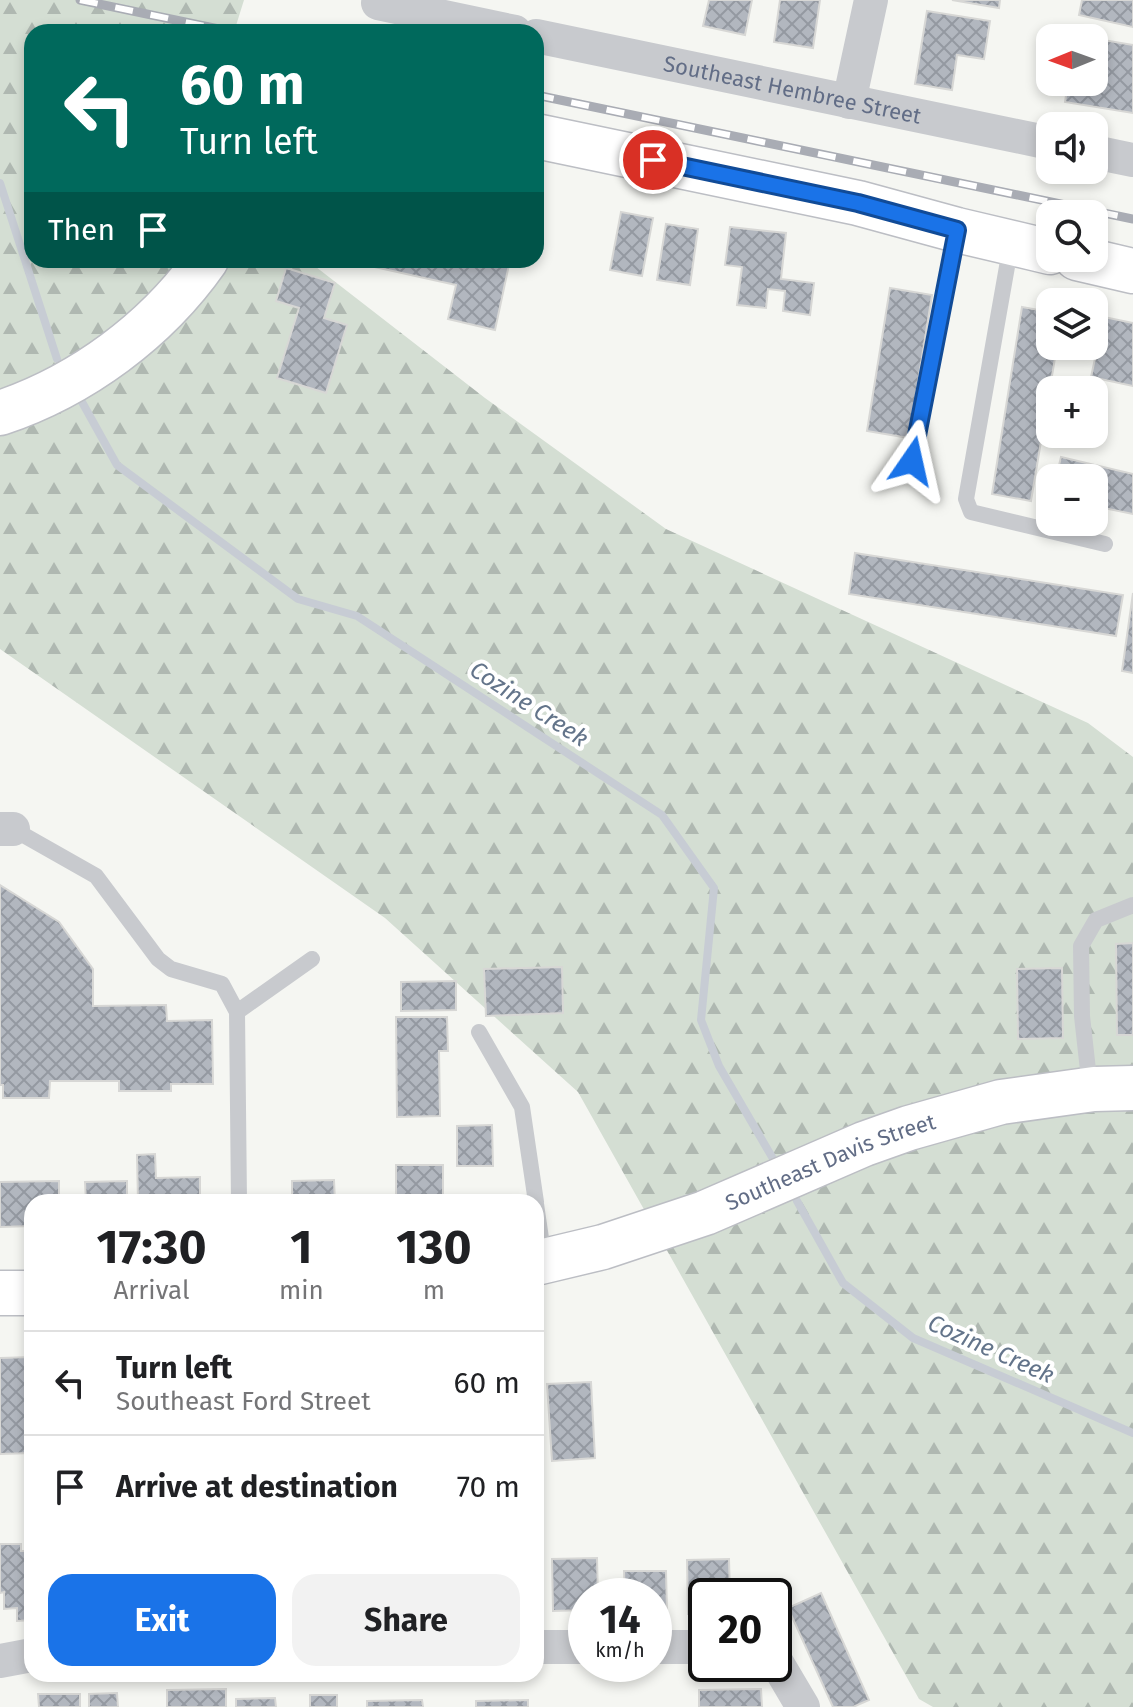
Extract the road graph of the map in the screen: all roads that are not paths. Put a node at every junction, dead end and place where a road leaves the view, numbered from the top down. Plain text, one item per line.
1 (871, 0) edge
2 (378, 3) dead end
3 (477, 24) edge
4 (544, 38) edge
5 (849, 102) junction
6 (544, 138) edge
7 (1036, 140) edge
8 (1108, 155) edge
9 (1133, 160) edge
10 (957, 230) junction
11 (1031, 247) edge
12 (1108, 265) edge
13 (199, 268) edge
14 (1133, 271) edge
15 (0, 413) edge
16 (912, 461) dead end
17 (1105, 544) dead end
18 (6, 829) edge
19 (1133, 905) edge
20 (312, 959) dead end
21 (237, 1012) junction
22 (479, 1032) dead end
23 (1133, 1088) edge
24 (1090, 1090) junction
25 (239, 1194) edge
26 (535, 1194) edge
27 (544, 1261) edge
28 (0, 1293) edge
29 (24, 1293) edge
30 (544, 1647) edge
31 (568, 1647) edge
32 (24, 1656) edge
33 (0, 1661) edge
34 (788, 1682) edge
35 (803, 1707) edge

1 - 5 street
2 - 3 street
4 - 5 street, Southeast Hembree Street
5 - 7 street, Southeast Hembree Street
6 - 10 street
8 - 9 street
10 - 11 street
10 - 16 lane
11 - 17 lane
12 - 14 street
13 - 15 street
18 - 21 lane
19 - 24 lane
20 - 21 lane
21 - 25 lane
22 - 26 lane
23 - 24 street, Southeast Davis Street
24 - 27 street, Southeast Davis Street
28 - 29 street
30 - 31 street
32 - 33 street
34 - 35 street

